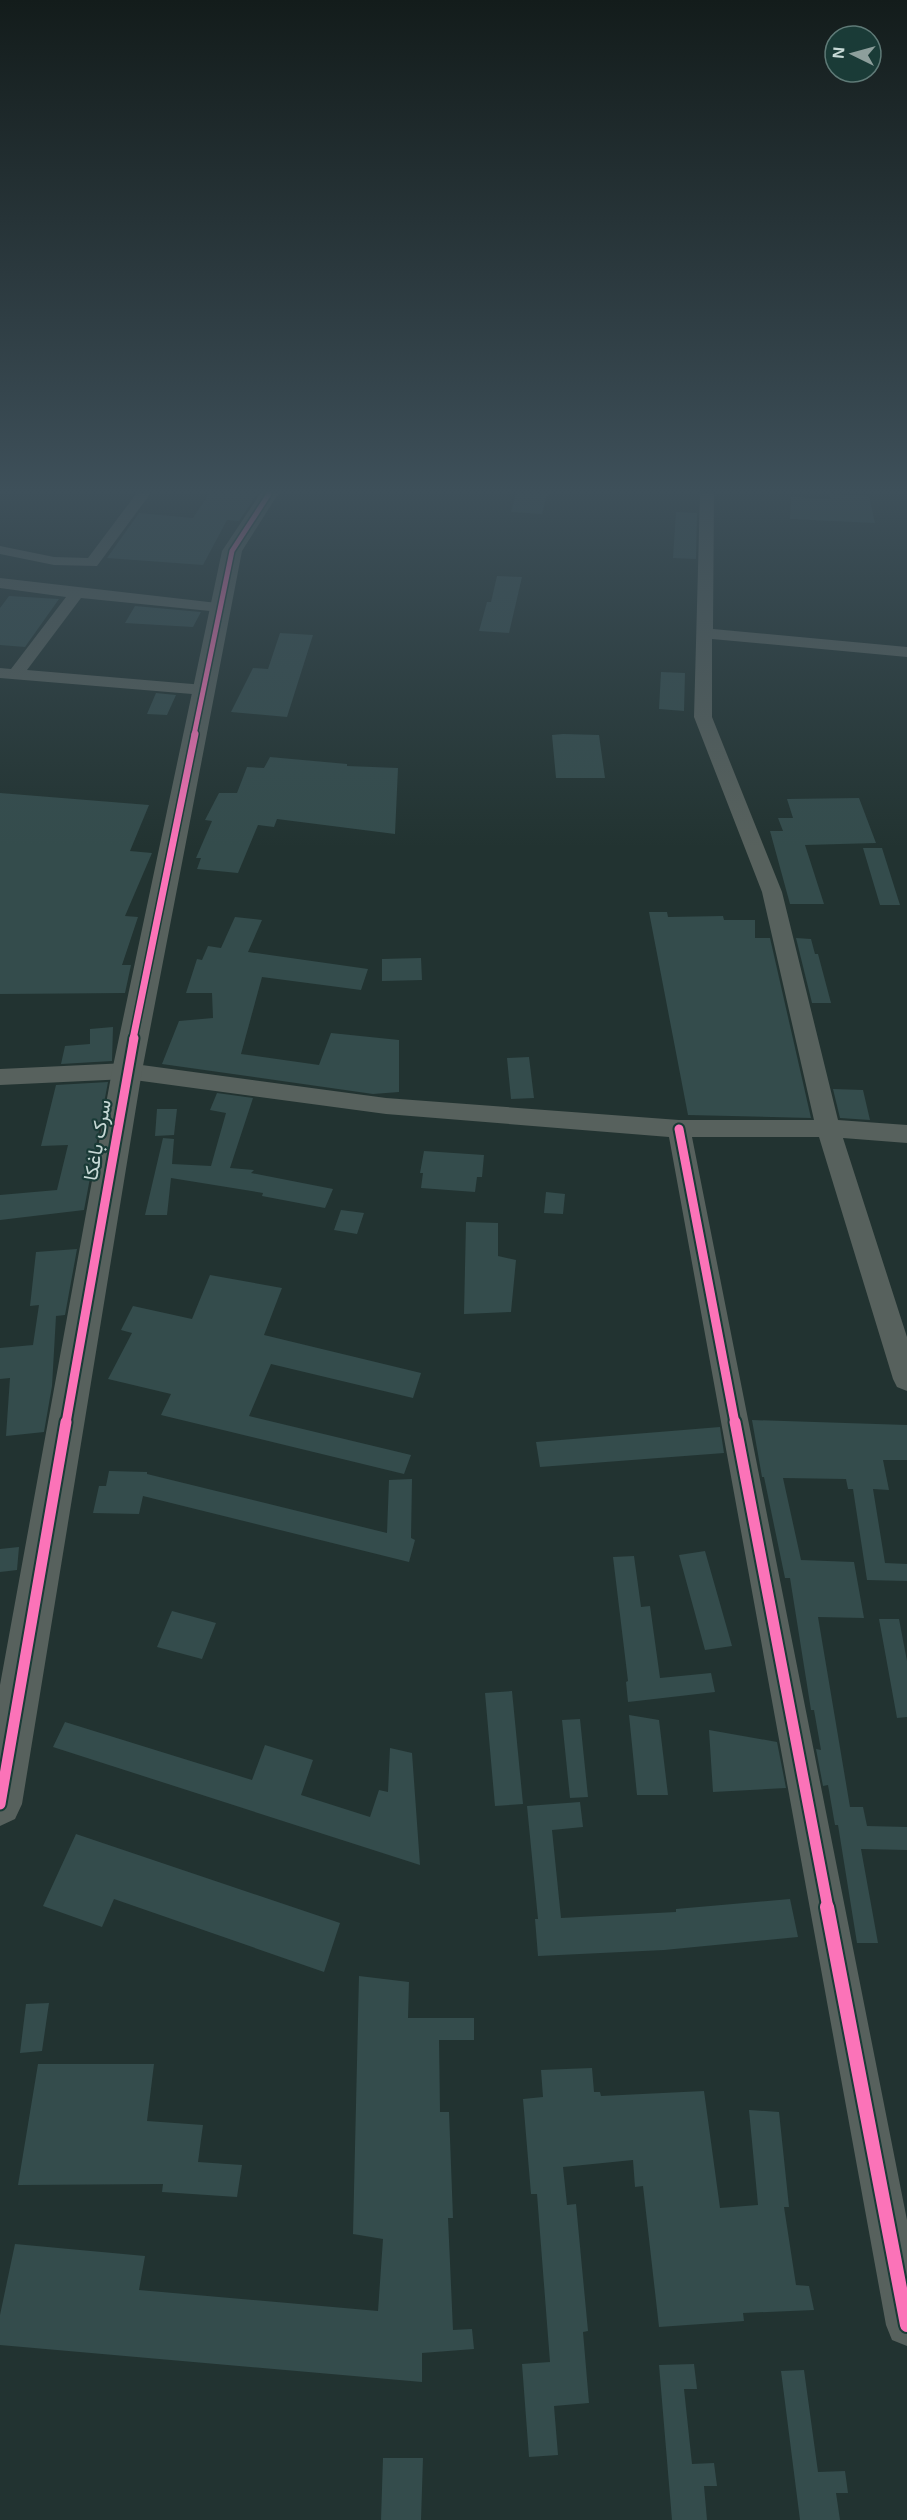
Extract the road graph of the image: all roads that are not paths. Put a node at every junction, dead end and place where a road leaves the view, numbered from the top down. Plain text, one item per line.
1 (61, 612) edge
2 (219, 612) edge
3 (704, 612) edge
4 (704, 633) junction
5 (907, 652) edge
6 (8, 673) edge
7 (204, 690) junction
8 (128, 1071) junction
9 (0, 1077) edge
10 (828, 1128) junction
11 (679, 1129) junction
12 (907, 1134) edge
13 (907, 1379) edge
14 (0, 1804) edge
15 (907, 2325) edge

1 - 6 street
2 - 7 street, سرک باغکا
3 - 4 street
4 - 5 street
4 - 10 street
6 - 7 street
7 - 8 street, سرک باغکا
8 - 9 street
8 - 11 street
8 - 14 street, سرک باغکا
10 - 11 street
10 - 12 street
10 - 13 street
11 - 15 street

